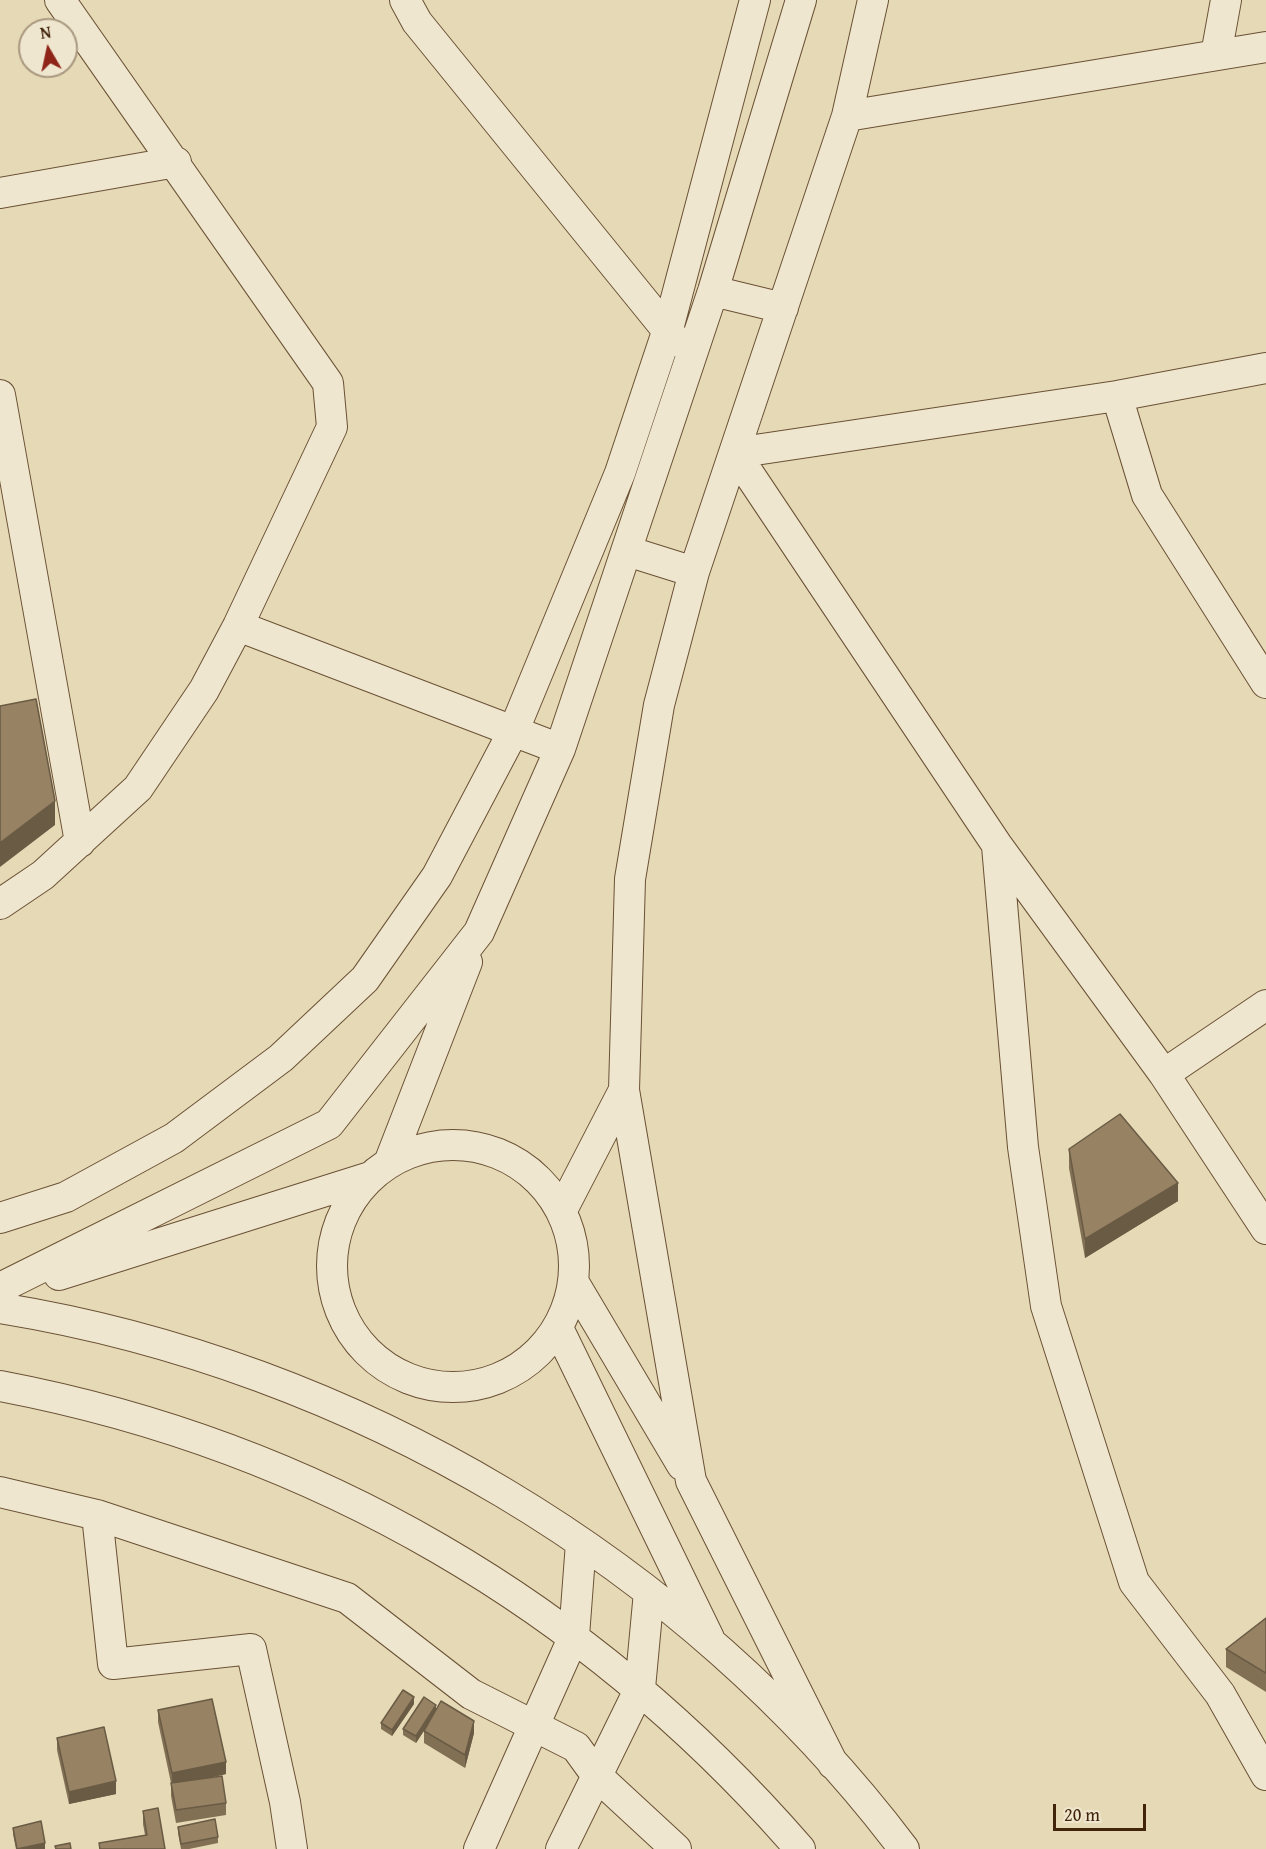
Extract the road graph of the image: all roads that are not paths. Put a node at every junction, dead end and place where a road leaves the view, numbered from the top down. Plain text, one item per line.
1 (60, 0) edge
2 (755, 0) edge
3 (801, 0) edge
4 (873, 0) edge
5 (1226, 0) edge
6 (416, 7) edge
7 (1266, 47) edge
8 (1216, 55) junction
9 (847, 116) junction
10 (176, 162) junction
11 (0, 193) edge
12 (713, 291) junction
13 (783, 308) junction
14 (668, 329) junction
15 (690, 360) junction
16 (1266, 368) edge
17 (0, 395) edge
18 (1117, 396) junction
19 (735, 453) junction
20 (627, 551) junction
21 (694, 572) junction
22 (238, 626) junction
23 (1266, 682) edge
24 (514, 730) junction
25 (560, 749) junction
26 (80, 842) junction
27 (997, 845) junction
28 (0, 904) edge
29 (479, 932) junction
30 (1266, 1005) edge
31 (1164, 1074) junction
32 (624, 1090) junction
33 (380, 1170) junction
34 (562, 1210) junction
35 (0, 1218) edge
36 (1266, 1229) edge
37 (574, 1283) junction
38 (0, 1288) edge
39 (0, 1294) edge
40 (0, 1308) edge
41 (558, 1328) junction
42 (0, 1386) edge
43 (691, 1481) junction
44 (0, 1492) edge
45 (97, 1515) junction
46 (581, 1543) junction
47 (649, 1592) junction
48 (574, 1636) junction
49 (713, 1646) junction
50 (640, 1688) junction
51 (534, 1726) junction
52 (833, 1764) junction
53 (1266, 1775) edge
54 (597, 1776) junction
55 (292, 1849) edge
56 (479, 1849) edge
57 (561, 1849) edge
58 (676, 1849) edge
59 (800, 1849) edge
60 (904, 1849) edge

1 - 10 street
2 - 14 street
3 - 12 street
4 - 9 street
5 - 8 street
6 - 14 street
7 - 8 street
8 - 9 street
9 - 13 street
10 - 11 street
10 - 22 street
12 - 13 street
12 - 15 street
13 - 19 street
14 - 15 street
14 - 24 street
15 - 20 street
16 - 18 street
17 - 26 street
18 - 19 street
18 - 23 street
19 - 21 street
19 - 27 street
20 - 21 street
20 - 25 street
21 - 32 street
22 - 24 street
22 - 26 street
24 - 25 street
24 - 35 street
25 - 29 street
26 - 28 street
27 - 31 street
27 - 53 street
29 - 33 street
29 - 38 street
30 - 31 street
31 - 36 street
32 - 34 street
32 - 43 street
33 - 34 street
33 - 39 street
33 - 41 street
34 - 37 street
37 - 41 street
37 - 43 street
40 - 46 street
41 - 49 street
42 - 48 street
43 - 52 street
44 - 45 street
45 - 51 street
45 - 55 street
46 - 47 street
46 - 48 street
47 - 49 street
47 - 50 street
48 - 50 street
48 - 51 street
49 - 52 street
50 - 54 street
50 - 59 street
51 - 54 street
51 - 56 street
52 - 60 street
54 - 57 street
54 - 58 street

